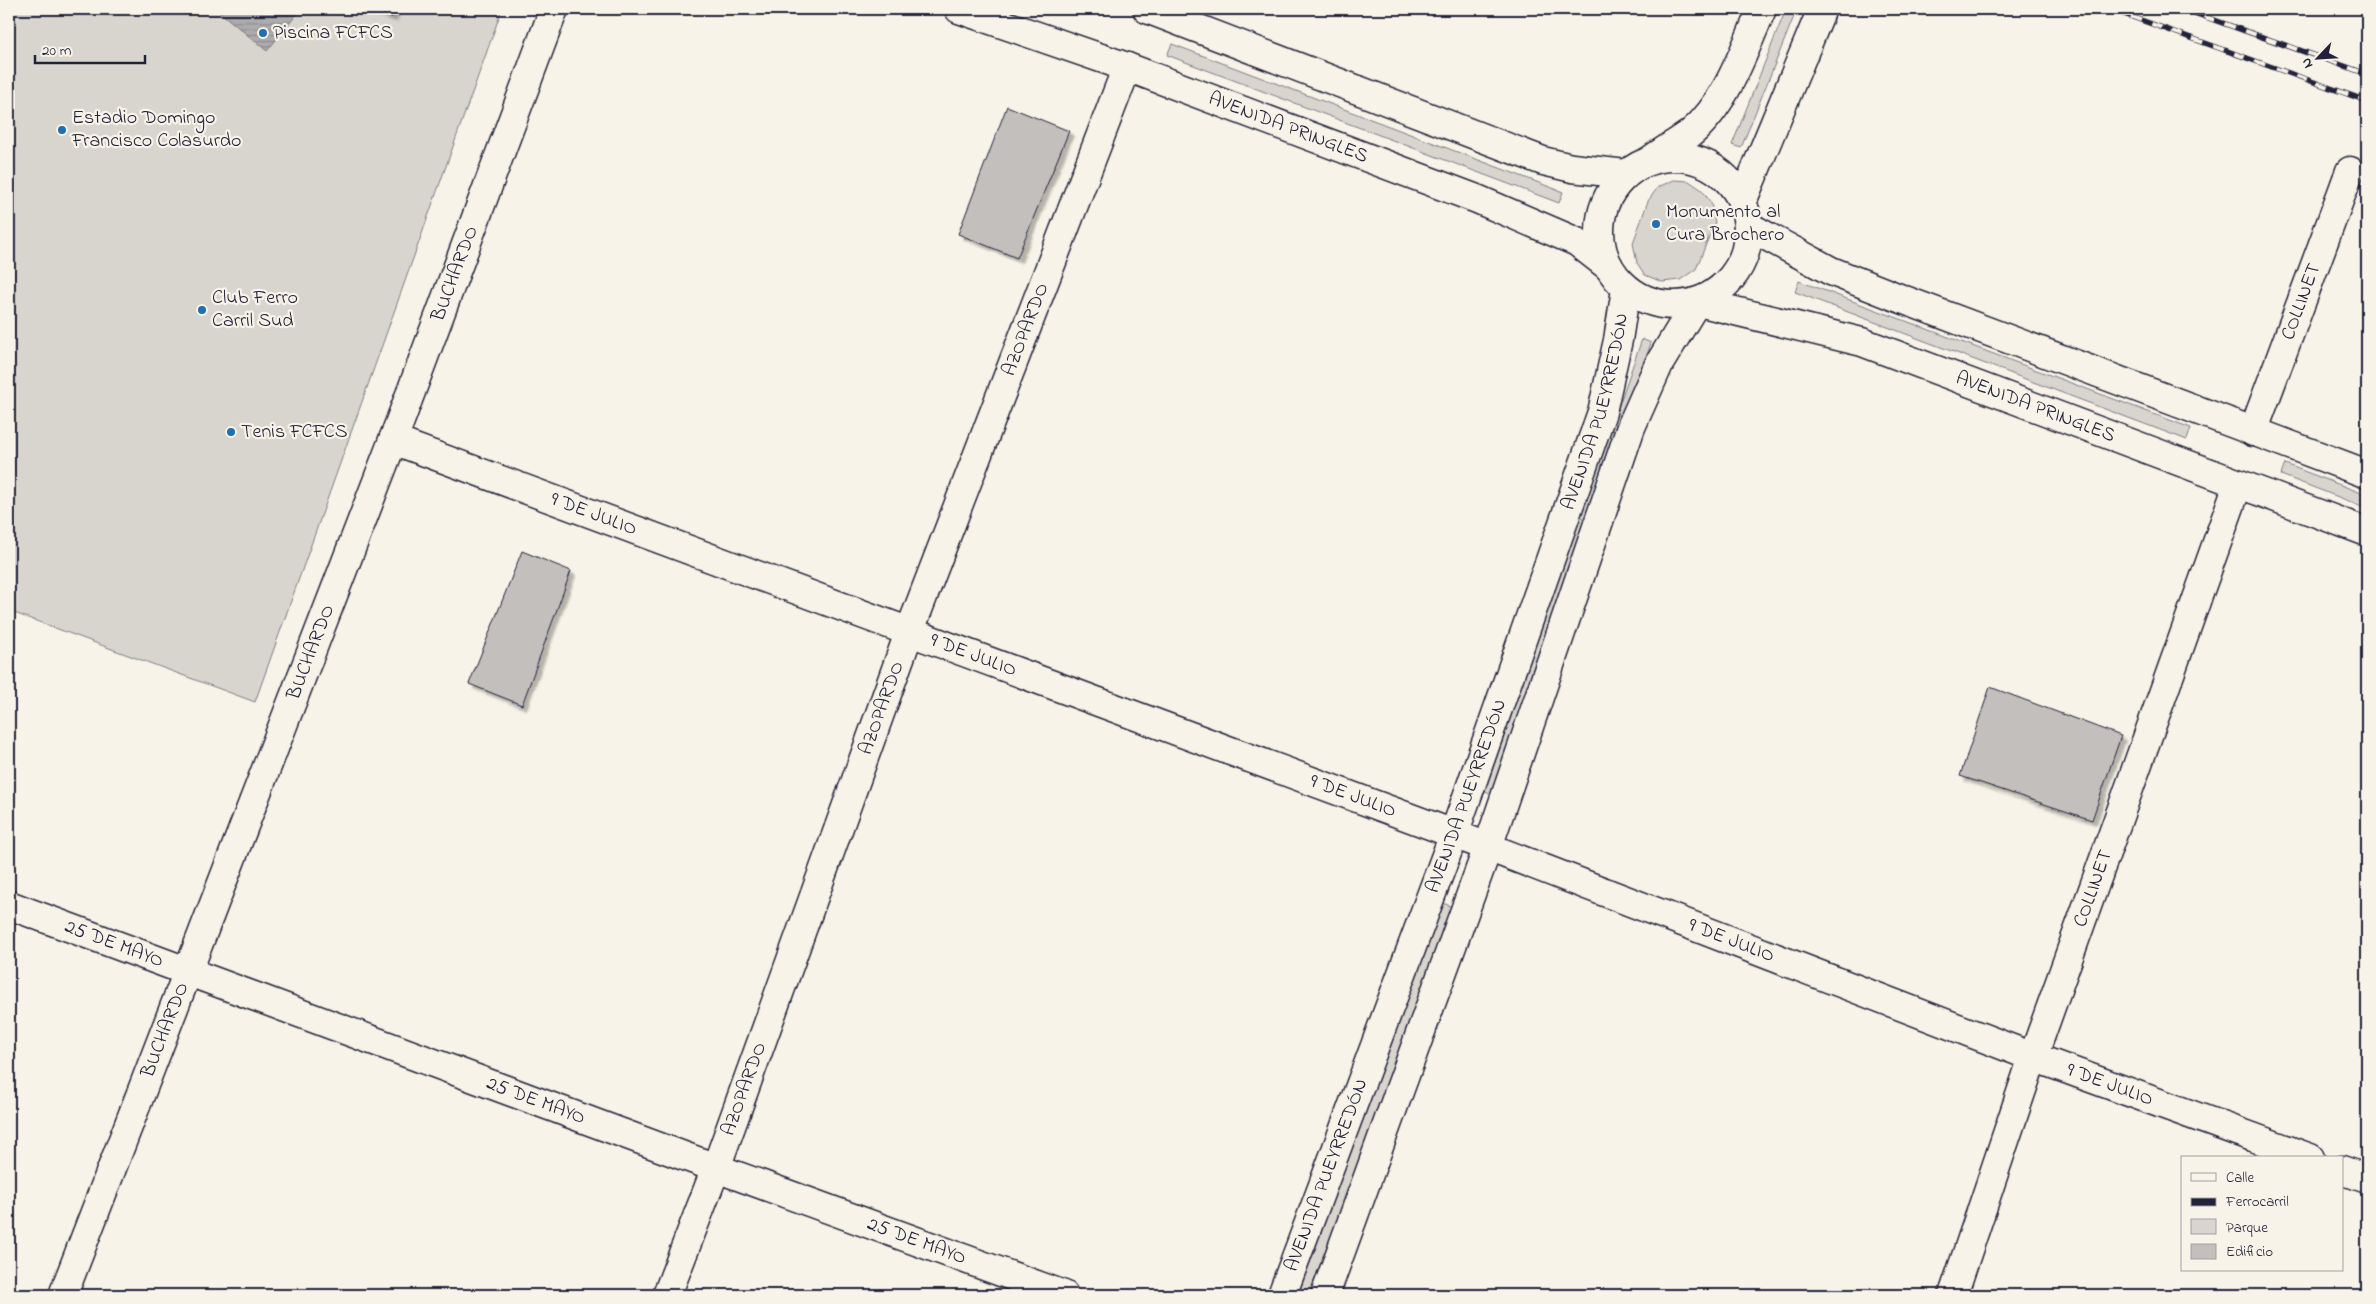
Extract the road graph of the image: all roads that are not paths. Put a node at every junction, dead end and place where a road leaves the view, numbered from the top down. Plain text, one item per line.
1 (554, 9) edge
2 (959, 9) edge
3 (1147, 9) edge
4 (1762, 9) edge
5 (1822, 9) edge
6 (1127, 67) junction
7 (1650, 161) junction
8 (2350, 171) dead end
9 (1626, 174) junction
10 (1745, 214) junction
11 (1609, 267) junction
12 (1626, 289) junction
13 (1697, 302) junction
14 (2253, 432) junction
15 (394, 440) junction
16 (2367, 474) edge
17 (2238, 484) junction
18 (2367, 532) edge
19 (910, 632) junction
20 (1454, 834) junction
21 (1488, 847) junction
22 (9, 905) edge
23 (188, 972) junction
24 (2033, 1057) junction
25 (2305, 1156) edge
26 (716, 1168) junction
27 (2344, 1171) edge
28 (2367, 1179) edge
29 (63, 1295) edge
30 (667, 1295) edge
31 (1064, 1295) edge
32 (1282, 1295) edge
33 (1325, 1295) edge
34 (1953, 1295) edge

1 - 15 street, BUCHARDO
2 - 6 street, AVENIDA PRINGLES
3 - 9 street
4 - 7 street
5 - 10 street
6 - 11 street, AVENIDA PRINGLES
6 - 19 street, AZOPARDO
7 - 9 street
7 - 10 street
8 - 14 street, COLLINET
9 - 11 street
10 - 13 street
10 - 14 street
11 - 12 street
12 - 13 street
12 - 20 street, AVENIDA PUEYRREDÓN
13 - 17 street, AVENIDA PRINGLES
13 - 21 street, AVENIDA PUEYRREDÓN
14 - 16 street
15 - 19 street, 9 DE JULIO
15 - 23 street, BUCHARDO
17 - 18 street, AVENIDA PRINGLES
17 - 24 street, COLLINET
19 - 20 street, 9 DE JULIO
19 - 26 street, AZOPARDO
20 - 21 street, 9 DE JULIO
20 - 32 street, AVENIDA PUEYRREDÓN
21 - 24 street, 9 DE JULIO
21 - 33 street, AVENIDA PUEYRREDÓN
22 - 23 street, 25 DE MAYO
23 - 26 street, 25 DE MAYO
23 - 29 street, BUCHARDO
24 - 25 street, 9 DE JULIO
24 - 34 street, COLLINET
26 - 30 street, AZOPARDO
26 - 31 street, 25 DE MAYO
27 - 28 street

